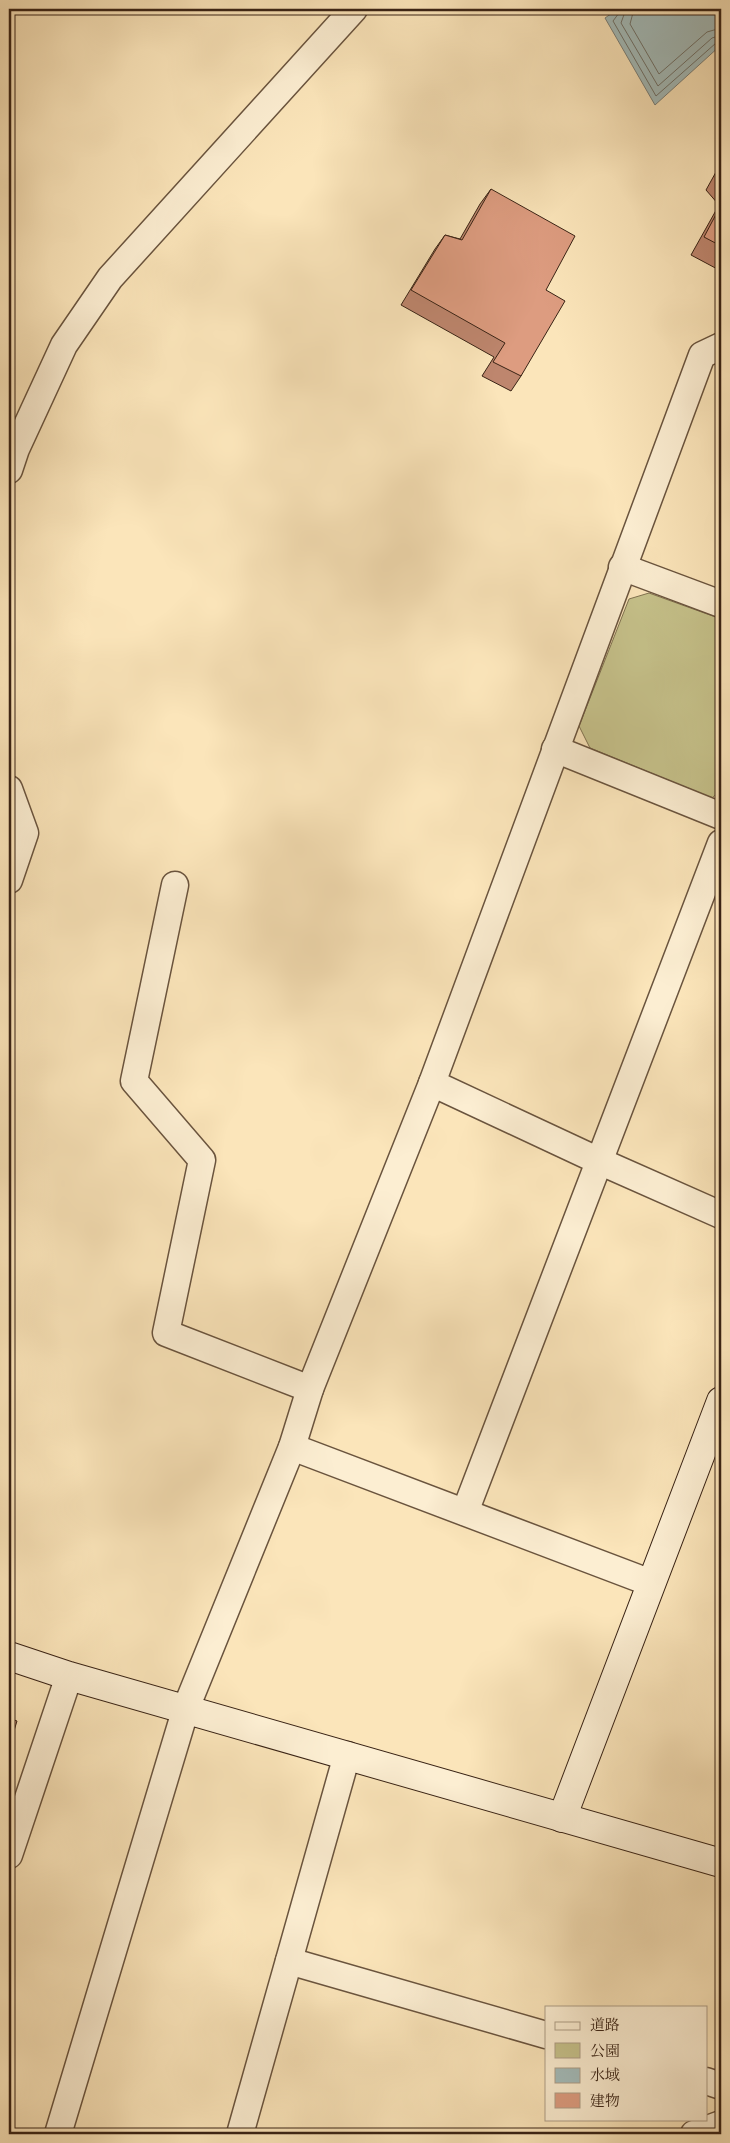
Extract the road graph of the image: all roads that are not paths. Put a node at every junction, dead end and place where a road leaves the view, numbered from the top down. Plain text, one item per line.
1 (354, 9) edge
2 (721, 346) edge
3 (9, 470) edge
4 (622, 568) junction
5 (721, 604) edge
6 (555, 749) junction
7 (9, 789) edge
8 (721, 816) edge
9 (721, 843) edge
10 (9, 880) edge
11 (175, 885) dead end
12 (432, 1083) junction
13 (599, 1161) junction
14 (721, 1215) edge
15 (310, 1389) junction
16 (721, 1401) edge
17 (292, 1447) junction
18 (465, 1512) junction
19 (651, 1583) junction
20 (9, 1656) edge
21 (69, 1676) junction
22 (186, 1708) junction
23 (347, 1755) junction
24 (562, 1818) junction
25 (9, 1854) edge
26 (721, 1863) edge
27 (289, 1961) junction
28 (545, 2035) edge
29 (708, 2082) edge
30 (721, 2086) edge
31 (721, 2124) edge
32 (58, 2134) edge
33 (240, 2134) edge
34 (694, 2134) edge

1 - 3 street
2 - 4 street
4 - 5 street
4 - 6 street
6 - 8 street
6 - 12 street
7 - 10 street
9 - 13 street
11 - 15 street
12 - 13 street
12 - 15 street
13 - 14 street
13 - 18 street
15 - 17 street
16 - 19 street
17 - 18 street
17 - 22 street
18 - 19 street
19 - 24 street
20 - 21 street
21 - 22 street
21 - 25 street
22 - 23 street
22 - 32 street
23 - 24 street
23 - 27 street
24 - 26 street
27 - 28 street
27 - 33 street
29 - 30 street
31 - 34 street

